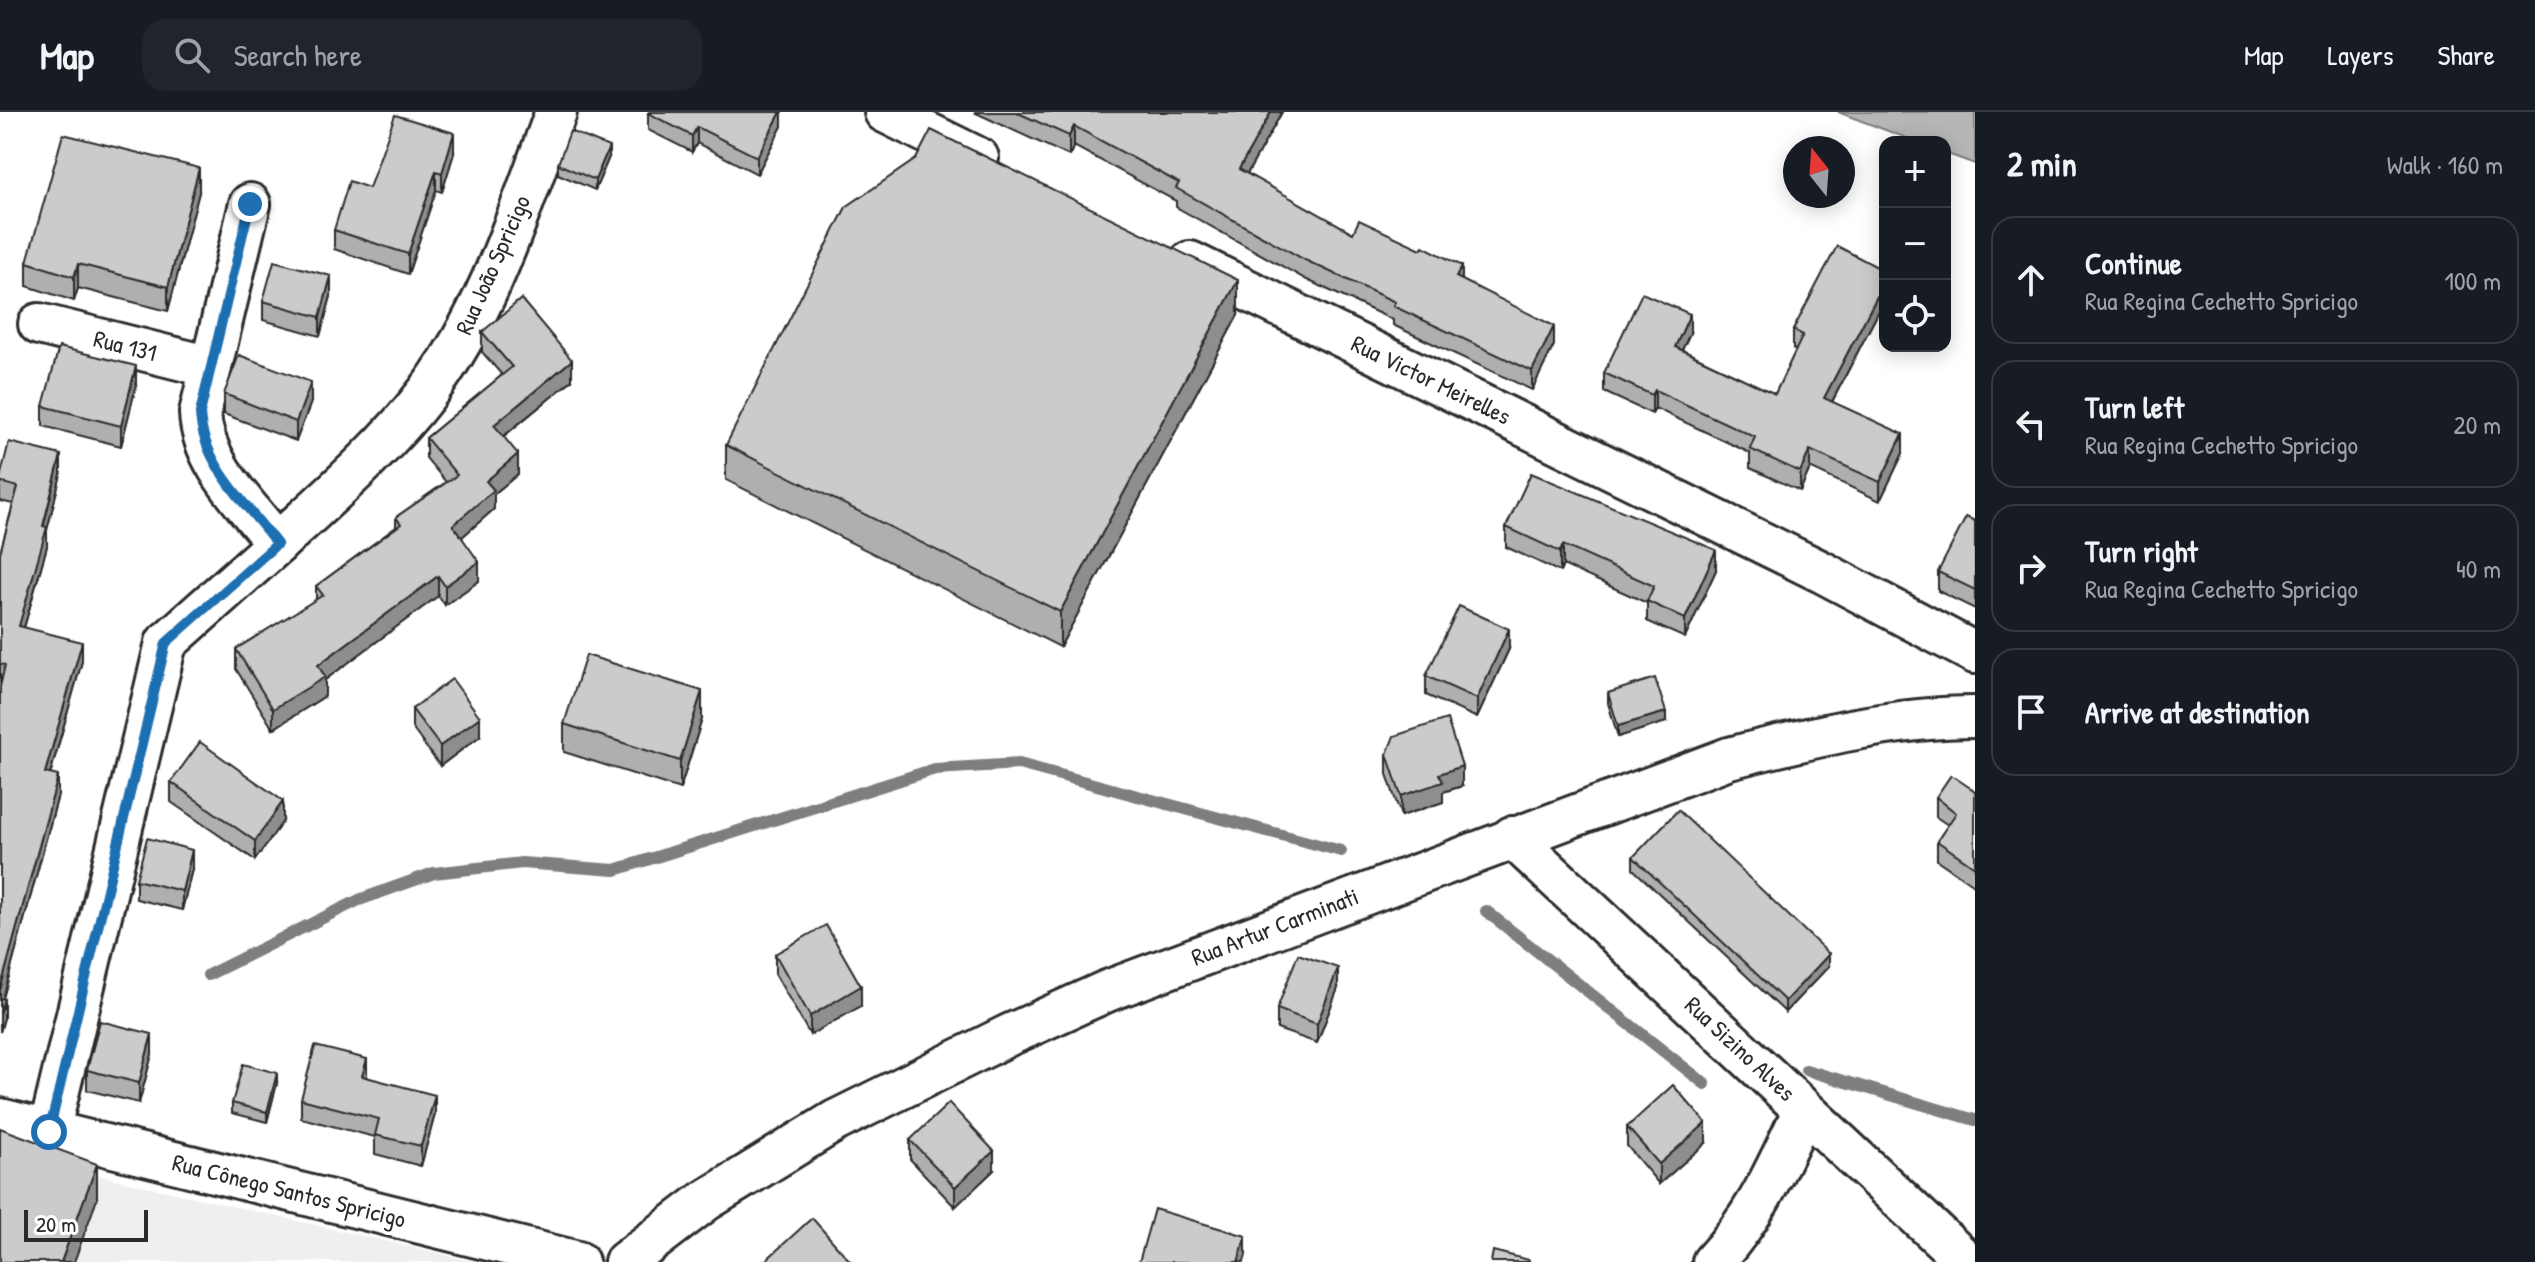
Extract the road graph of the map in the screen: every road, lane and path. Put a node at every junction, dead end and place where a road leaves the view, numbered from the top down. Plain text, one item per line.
1 (556, 112) edge
2 (885, 112) edge
3 (1008, 173) edge
4 (250, 204) dead end
5 (1163, 249) edge
6 (39, 324) dead end
7 (211, 367) junction
8 (277, 544) junction
9 (1975, 653) edge
10 (1975, 717) edge
11 (1512, 837) junction
12 (1804, 1110) junction
13 (0, 1119) edge
14 (49, 1132) junction
15 (578, 1262) edge
16 (625, 1262) edge
17 (1713, 1262) edge
18 (1967, 1262) edge

1 - 8 street, Rua João Spricigo
2 - 3 street
4 - 7 street
5 - 9 street, Rua Victor Meirelles
6 - 7 street, Rua 131
7 - 8 street
8 - 14 street, Rua João Spricigo
10 - 11 street, Rua Artur Carminati
11 - 12 street, Rua Sizino Alves
11 - 16 street, Rua Artur Carminati
12 - 17 street
12 - 18 street, Rua Sizino Alves
13 - 14 street, Rua Cônego Santos Spricigo
14 - 15 street, Rua Cônego Santos Spricigo

